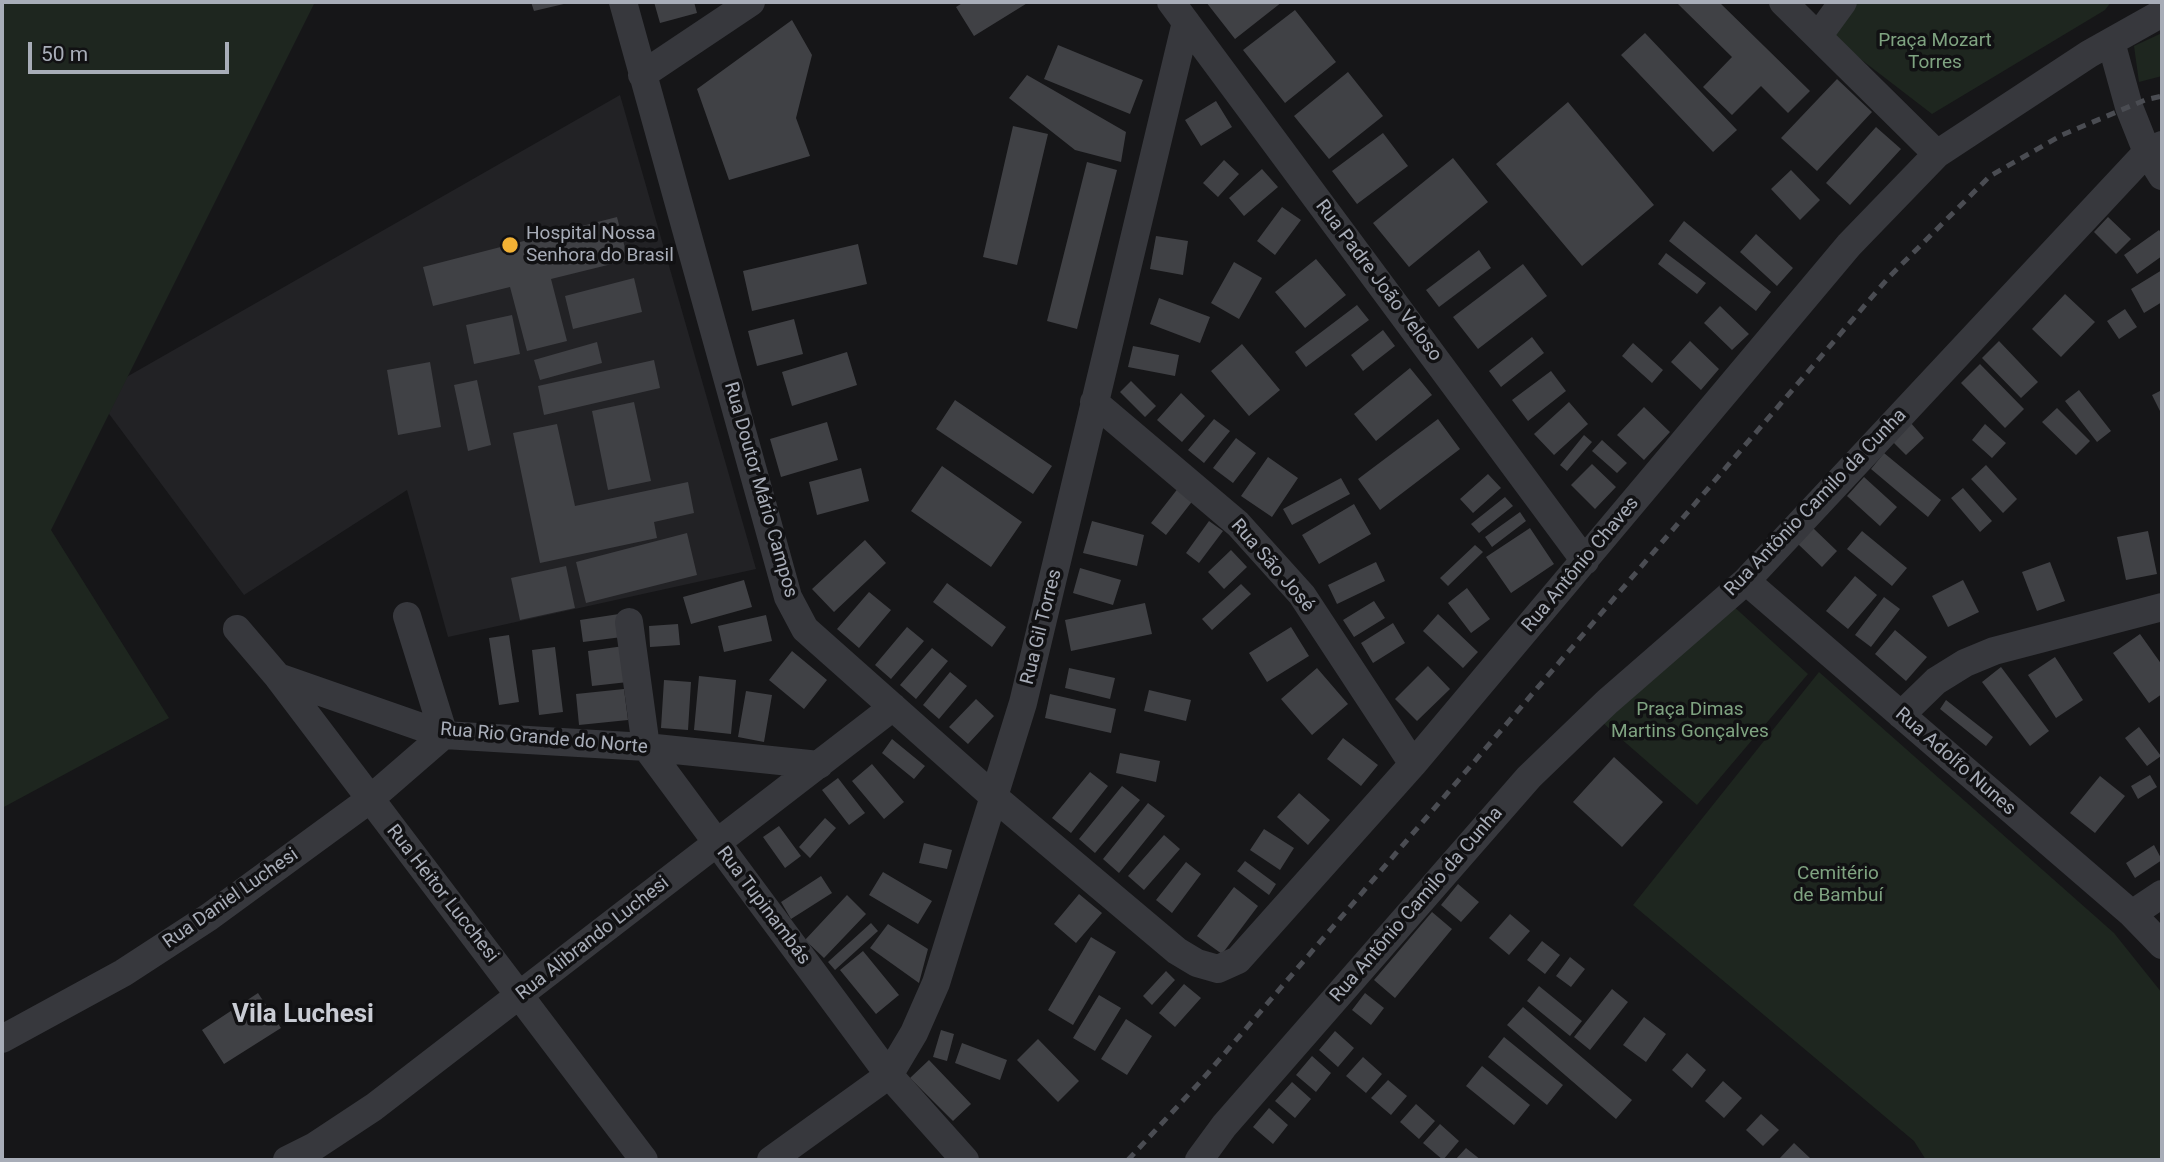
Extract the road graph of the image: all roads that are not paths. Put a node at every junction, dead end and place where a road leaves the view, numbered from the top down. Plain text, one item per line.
1 (623, 2) edge
2 (751, 2) edge
3 (1783, 2) edge
4 (1843, 2) edge
5 (2148, 2) edge
6 (1178, 12) edge
7 (2162, 13) edge
8 (1819, 35) junction
9 (2119, 37) junction
10 (642, 75) junction
11 (2155, 149) edge
12 (1937, 154) junction
13 (2162, 176) edge
14 (1094, 402) junction
15 (1585, 561) junction
16 (1746, 581) junction
17 (2162, 607) edge
18 (407, 616) dead end
19 (629, 622) dead end
20 (237, 629) dead end
21 (278, 677) junction
22 (892, 706) junction
23 (1901, 715) junction
24 (444, 734) junction
25 (646, 747) junction
26 (1413, 764) junction
27 (819, 765) junction
28 (993, 796) junction
29 (369, 800) junction
30 (717, 844) junction
31 (2162, 894) edge
32 (2132, 914) junction
33 (2162, 945) edge
34 (1218, 969) joint
35 (521, 995) junction
36 (2, 1038) edge
37 (889, 1075) junction
38 (287, 1160) edge
39 (644, 1160) edge
40 (771, 1160) edge
41 (965, 1160) edge
42 (1199, 1160) edge

1 - 10 street, Rua Doutor Mário Campos
2 - 10 street
3 - 8 street
4 - 8 street
5 - 9 street
6 - 14 street, Rua Gil Torres
6 - 15 street, Rua Padre João Veloso
7 - 9 street
8 - 12 street
9 - 11 street
9 - 12 street
10 - 22 street, Rua Doutor Mário Campos
11 - 13 street
11 - 16 street, Rua Antônio Camilo da Cunha
12 - 15 street, Rua Antônio Chaves
14 - 26 street, Rua São José
14 - 28 street, Rua Gil Torres
15 - 26 street, Rua Antônio Chaves
16 - 23 street, Rua Adolfo Nunes
16 - 42 street, Rua Antônio Camilo da Cunha
17 - 23 street
18 - 24 street
19 - 25 street, Rua Tupinambás
20 - 21 street, Rua Heitor Lucchesi
21 - 24 street, Rua Rio Grande do Norte
21 - 29 street, Rua Heitor Lucchesi
22 - 27 street, Rua Alibrando Luchesi
22 - 28 street, Rua Doutor Mário Campos
23 - 32 street, Rua Adolfo Nunes
24 - 25 street, Rua Rio Grande do Norte
24 - 29 street, Rua Daniel Luchesi
25 - 27 street, Rua Rio Grande do Norte
25 - 30 street, Rua Tupinambás
26 - 34 street, Rua Antônio Chaves
27 - 30 street, Rua Alibrando Luchesi
28 - 34 street, Rua Doutor Mário Campos
28 - 37 street, Rua Gil Torres
29 - 35 street, Rua Heitor Lucchesi
29 - 36 street, Rua Daniel Luchesi
30 - 35 street, Rua Alibrando Luchesi
30 - 37 street, Rua Tupinambás
31 - 32 street
32 - 33 street, Rua Adolfo Nunes
35 - 38 street, Rua Alibrando Luchesi
35 - 39 street, Rua Heitor Lucchesi
37 - 40 street, Rua Gil Torres
37 - 41 street, Rua Tupinambás

